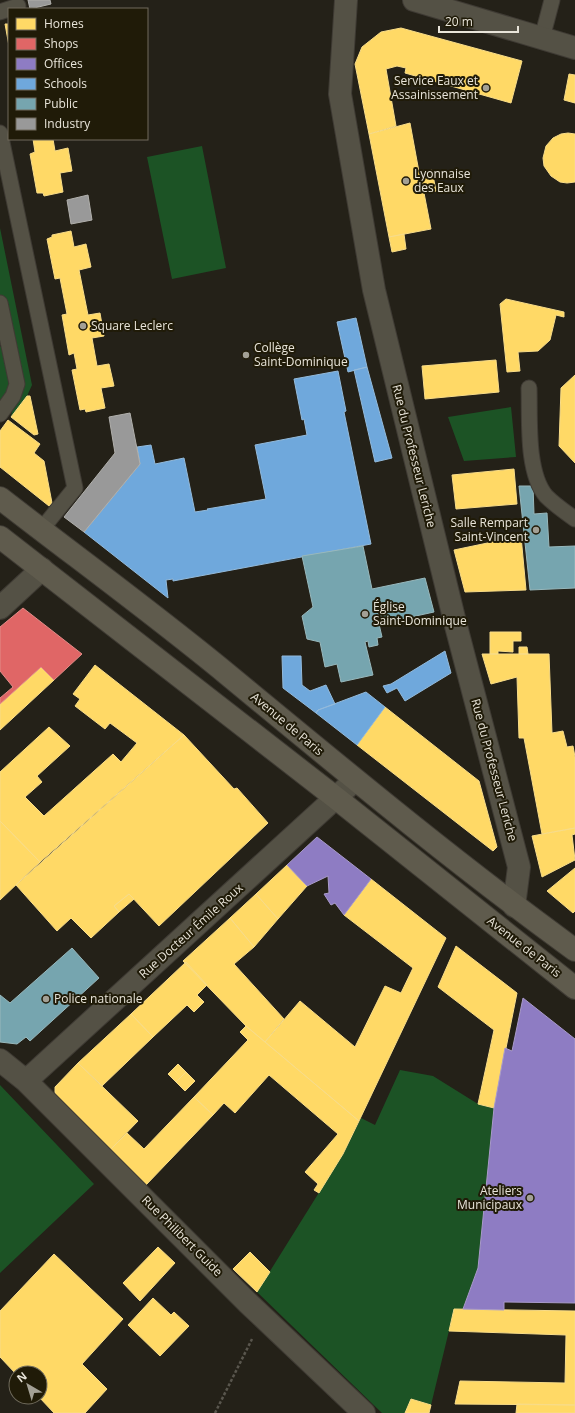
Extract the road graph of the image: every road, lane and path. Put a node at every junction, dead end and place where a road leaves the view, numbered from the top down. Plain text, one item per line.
1 (346, 0) edge
2 (414, 0) edge
3 (552, 0) edge
4 (18, 6) dead end
5 (12, 8) edge
6 (542, 38) junction
7 (575, 48) edge
8 (0, 132) edge
9 (0, 302) edge
10 (4, 339) edge
11 (529, 388) dead end
12 (0, 414) edge
13 (0, 498) edge
14 (575, 519) edge
15 (41, 530) junction
16 (0, 537) edge
17 (42, 569) junction
18 (0, 608) edge
19 (355, 780) junction
20 (336, 798) junction
21 (514, 906) junction
22 (575, 950) edge
23 (575, 988) edge
24 (0, 1060) edge
25 (26, 1081) junction
26 (264, 1318) junction
27 (215, 1413) edge
28 (364, 1413) edge

1 - 21 street, Rue du Professeur Leriche
2 - 6 street
3 - 6 lane
4 - 5 lane
6 - 7 street
8 - 15 lane
9 - 10 lane
10 - 12 lane
11 - 14 lane
13 - 15 main road, Avenue de Paris
15 - 19 main road, Avenue de Paris
16 - 17 main road, Avenue de Paris
17 - 18 street
17 - 20 main road, Avenue de Paris
19 - 20 street, Rue Docteur Émile Roux
19 - 21 main road, Avenue de Paris
20 - 23 main road, Avenue de Paris
20 - 25 street, Rue Docteur Émile Roux
21 - 22 main road, Avenue de Paris
24 - 25 street, Rue Philibert Guide
25 - 26 street, Rue Philibert Guide
26 - 27 path
26 - 28 street, Rue Philibert Guide

